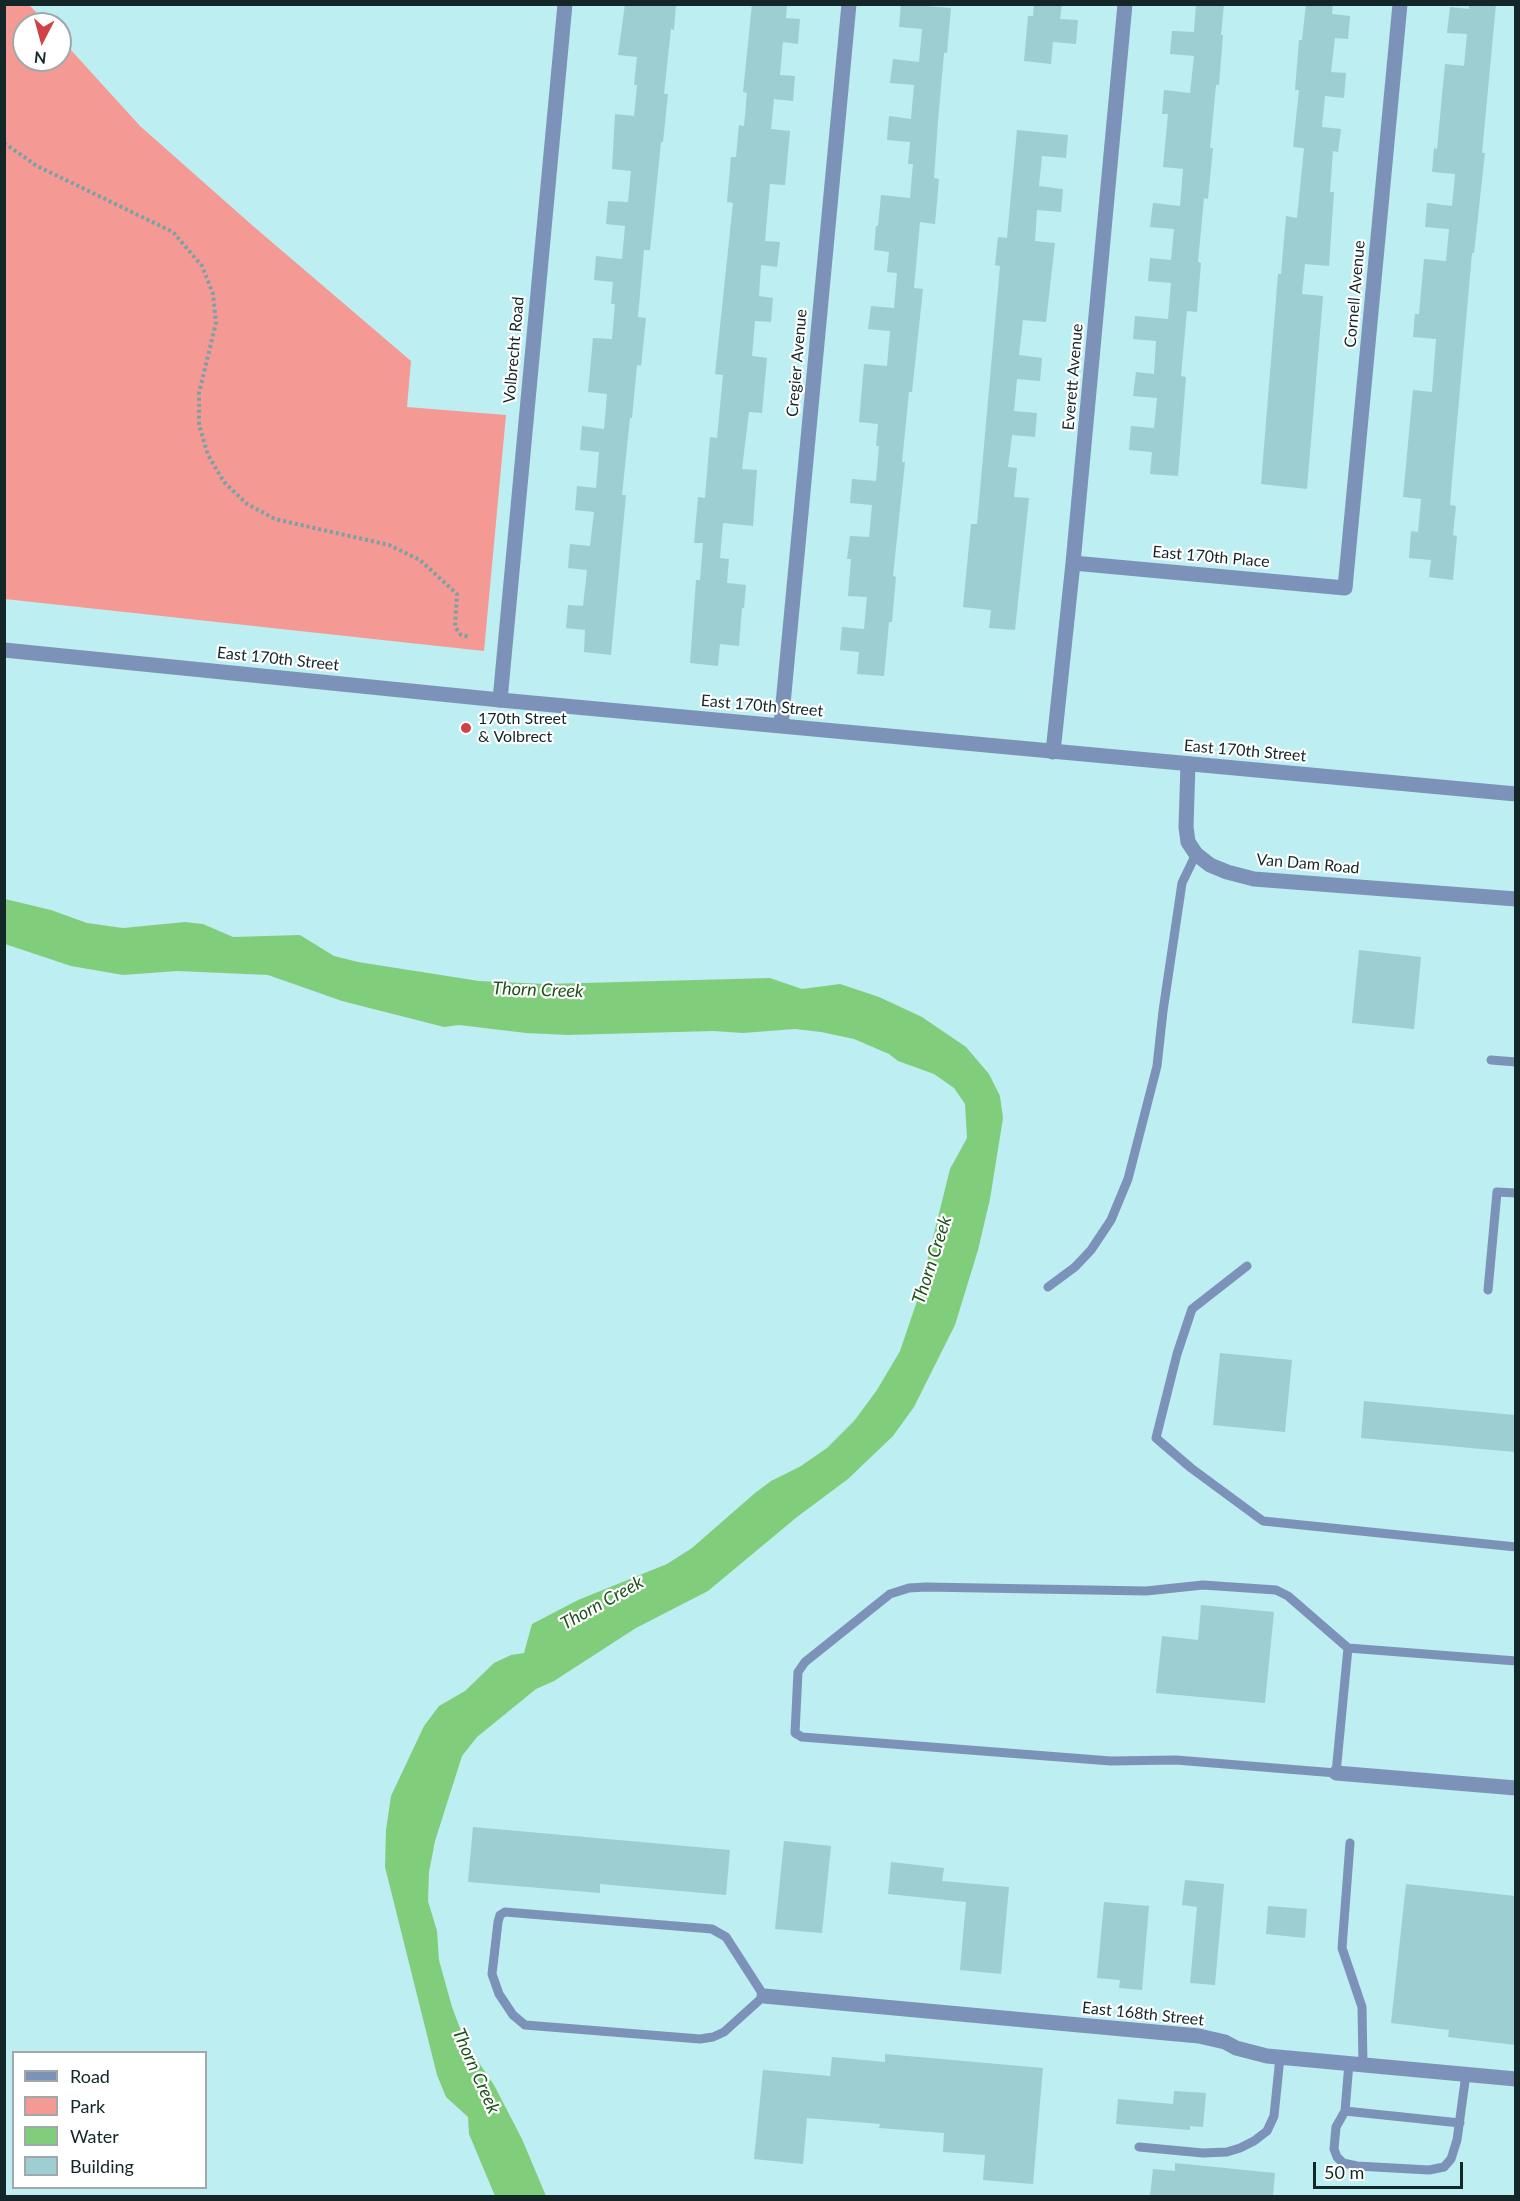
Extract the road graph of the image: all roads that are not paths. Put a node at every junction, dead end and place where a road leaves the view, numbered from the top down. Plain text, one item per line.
1 (565, 4) edge
2 (849, 4) edge
3 (1125, 4) edge
4 (1400, 4) edge
5 (1073, 563) junction
6 (1344, 588) joint
7 (4, 650) edge
8 (500, 700) junction
9 (781, 725) junction
10 (1053, 752) junction
11 (1188, 764) junction
12 (1515, 794) edge
13 (1196, 854) junction
14 (1515, 899) edge
15 (1491, 1060) dead end
16 (1515, 1062) edge
17 (1515, 1193) edge
18 (1247, 1266) dead end
19 (1048, 1287) dead end
20 (1488, 1290) dead end
21 (1515, 1547) edge
22 (1348, 1648) junction
23 (1515, 1661) edge
24 (1336, 1773) junction
25 (1515, 1788) edge
26 (1350, 1843) dead end
27 (764, 1996) junction
28 (1280, 2057) junction
29 (1356, 2064) junction
30 (1466, 2074) junction
31 (1515, 2079) edge
32 (1345, 2111) junction
33 (1460, 2123) junction
34 (1139, 2147) dead end

1 - 8 street, Volbrecht Road
2 - 9 street, Cregier Avenue
3 - 5 street, Everett Avenue
4 - 6 street, Cornell Avenue
5 - 6 street, East 170th Place
5 - 10 street, Everett Avenue
7 - 8 street, East 170th Street
8 - 9 street, East 170th Street
9 - 10 street, East 170th Street
10 - 11 street, East 170th Street
11 - 12 street, East 170th Street
11 - 13 street
13 - 14 street, Van Dam Road
13 - 19 lane
15 - 16 lane
17 - 20 lane
18 - 21 lane
22 - 23 lane
22 - 24 lane
22 - 24 lane
24 - 25 street
26 - 29 lane
27 - 27 lane
27 - 28 street, East 168th Street
28 - 29 street, East 168th Street
28 - 34 lane
29 - 30 street, East 168th Street
29 - 32 lane
30 - 31 street, East 168th Street
30 - 33 lane
32 - 33 lane
32 - 33 lane

